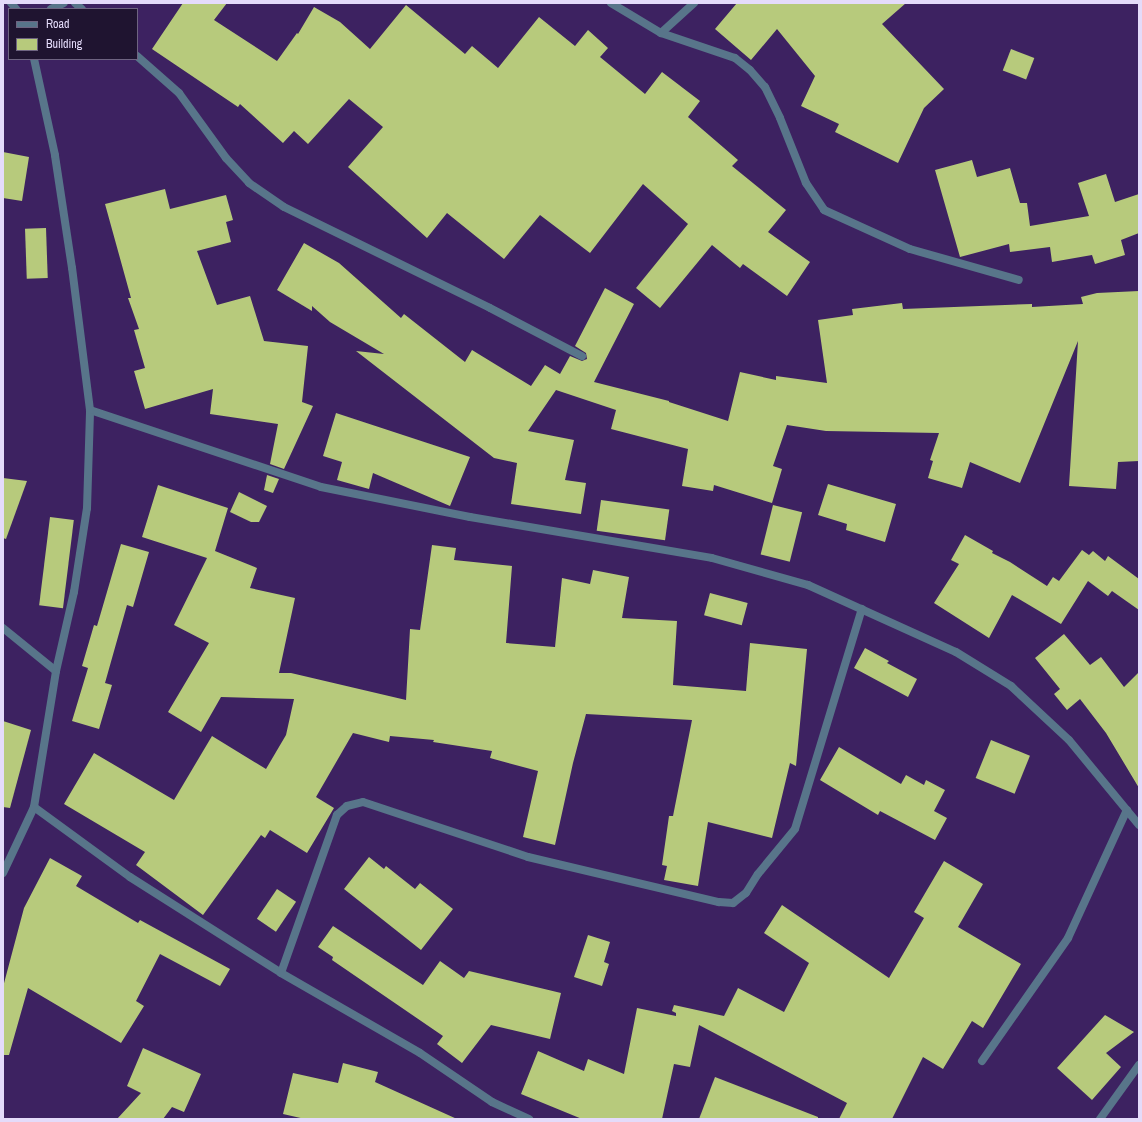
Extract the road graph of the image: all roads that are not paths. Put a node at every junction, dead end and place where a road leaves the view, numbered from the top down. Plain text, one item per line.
1 (64, 3) edge
2 (611, 3) edge
3 (694, 3) edge
4 (53, 8) edge
5 (661, 33) junction
6 (138, 57) edge
7 (34, 60) edge
8 (1019, 280) dead end
9 (582, 356) dead end
10 (90, 410) junction
11 (862, 609) junction
12 (3, 628) edge
13 (56, 671) junction
14 (34, 807) junction
15 (1127, 810) junction
16 (1139, 825) edge
17 (3, 873) edge
18 (280, 973) junction
19 (982, 1061) dead end
20 (1139, 1065) edge
21 (529, 1119) edge
22 (1100, 1119) edge

1 - 4 street
2 - 5 street
3 - 5 street
5 - 8 street
6 - 9 street
7 - 10 street
10 - 11 street
10 - 13 street
11 - 15 street
11 - 18 street
12 - 13 street
13 - 14 street
14 - 17 street
14 - 18 street
15 - 16 street
15 - 19 street
18 - 21 street
20 - 22 street

